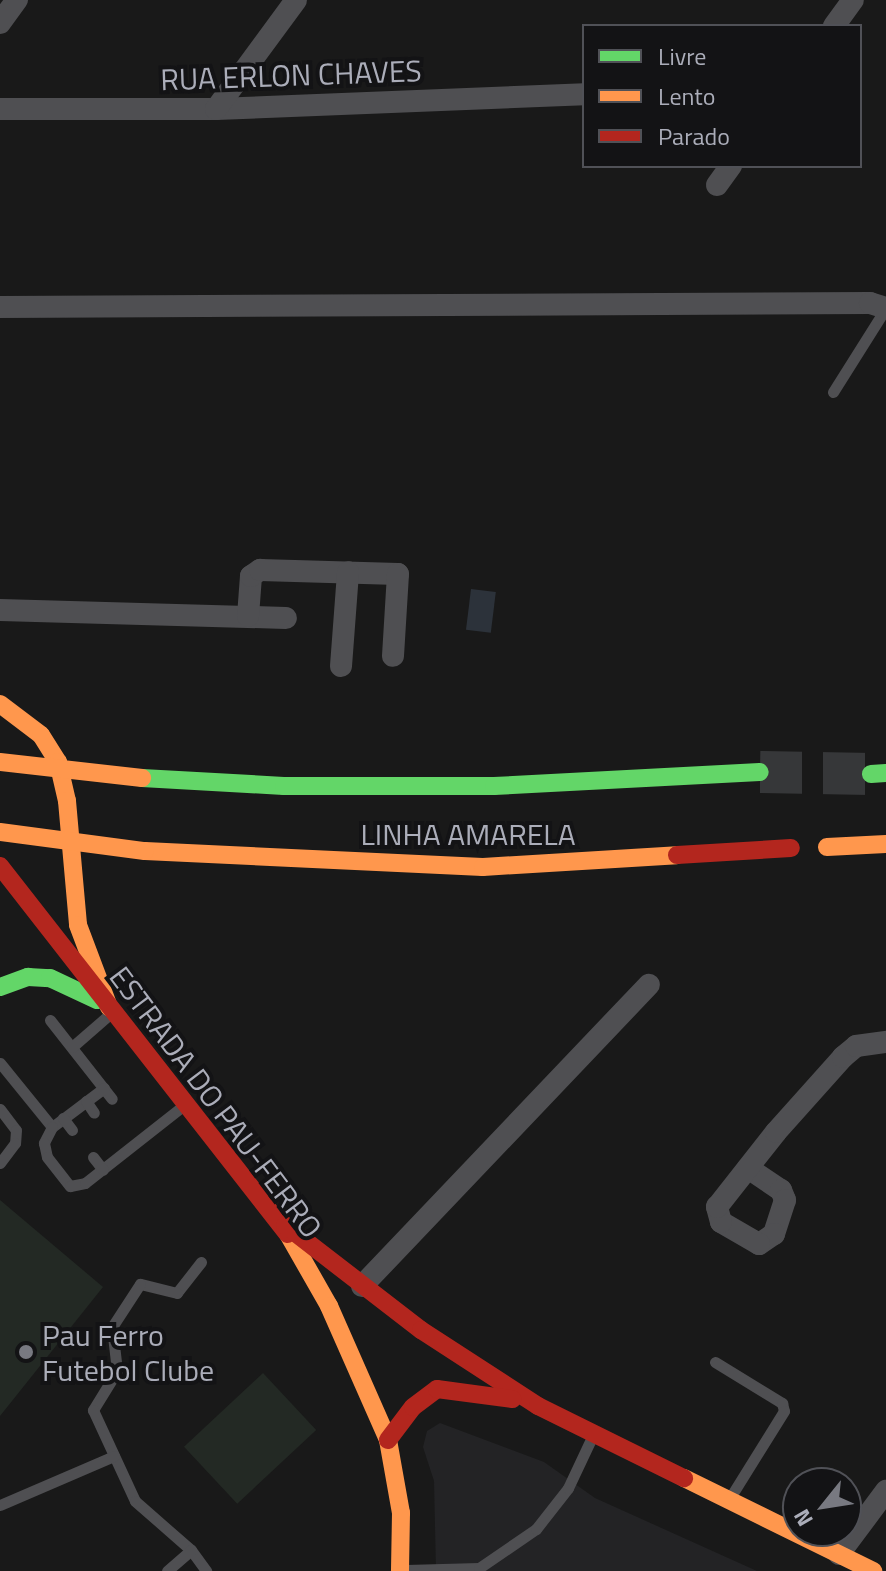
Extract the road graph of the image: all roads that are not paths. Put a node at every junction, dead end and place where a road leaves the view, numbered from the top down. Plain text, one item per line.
1 (17, 0) edge
2 (296, 0) edge
3 (853, 0) edge
4 (0, 23) edge
5 (835, 24) edge
6 (582, 94) edge
7 (0, 109) edge
8 (216, 109) junction
9 (730, 168) edge
10 (717, 185) dead end
11 (0, 307) edge
12 (886, 308) edge
13 (833, 392) dead end
14 (348, 572) junction
15 (0, 610) edge
16 (248, 616) junction
17 (286, 618) dead end
18 (393, 656) dead end
19 (341, 666) dead end
20 (0, 704) edge
21 (0, 762) edge
22 (760, 772) tunnel mouth
23 (0, 832) edge
24 (886, 844) edge
25 (827, 847) dead end
26 (791, 848) dead end
27 (0, 866) edge
28 (649, 985) dead end
29 (0, 987) edge
30 (111, 1009) junction
31 (50, 1020) dead end
32 (886, 1042) edge
33 (72, 1047) junction
34 (0, 1063) edge
35 (104, 1088) junction
36 (112, 1099) dead end
37 (86, 1101) junction
38 (187, 1103) junction
39 (0, 1109) edge
40 (94, 1113) dead end
41 (63, 1118) junction
42 (133, 1126) dead end
43 (52, 1127) junction
44 (72, 1130) dead end
45 (142, 1138) junction
46 (115, 1140) dead end
47 (125, 1152) junction
48 (93, 1157) dead end
49 (0, 1163) edge
50 (748, 1168) dead end
51 (103, 1170) junction
52 (279, 1219) junction
53 (201, 1262) dead end
54 (362, 1286) junction
55 (715, 1362) dead end
56 (538, 1406) junction
57 (594, 1433) junction
58 (388, 1440) junction
59 (114, 1456) junction
60 (886, 1491) edge
61 (729, 1499) junction
62 (0, 1505) edge
63 (191, 1550) junction
64 (839, 1554) junction
65 (167, 1571) edge
66 (206, 1571) edge
67 (400, 1571) edge
68 (873, 1571) edge

1 - 4 street
2 - 8 street
3 - 5 street
6 - 8 street, RUA ERLON CHAVES
7 - 8 street, RUA ERLON CHAVES
9 - 10 street
11 - 12 street
12 - 13 lane
14 - 16 street
14 - 18 street
14 - 19 street
15 - 16 street
16 - 17 street
20 - 30 main road
21 - 22 main road, LINHA AMARELA, bridge
23 - 26 main road, LINHA AMARELA, bridge
24 - 25 main road
27 - 30 main road, ESTRADA DO PAU-FERRO
28 - 54 street
29 - 30 main road
30 - 33 lane
30 - 38 main road, ESTRADA DO PAU-FERRO
31 - 33 lane
32 - 50 street
33 - 35 lane
34 - 43 lane
35 - 36 lane
35 - 37 lane
37 - 40 lane
37 - 41 lane
38 - 45 lane
38 - 52 main road, ESTRADA DO PAU-FERRO
39 - 49 lane
41 - 43 lane
41 - 44 lane
42 - 45 lane
43 - 51 lane
45 - 47 lane
46 - 47 lane
47 - 51 lane
48 - 51 lane
52 - 54 main road
52 - 58 main road, ESTRADA DO PAU-FERRO
53 - 59 lane
54 - 56 main road
55 - 61 lane
56 - 57 main road
56 - 58 main road
57 - 61 main road
57 - 67 lane
58 - 67 main road, ESTRADA DO PAU-FERRO
59 - 62 lane
59 - 63 lane
60 - 64 street
61 - 64 main road
63 - 65 lane
63 - 66 lane
64 - 68 main road

